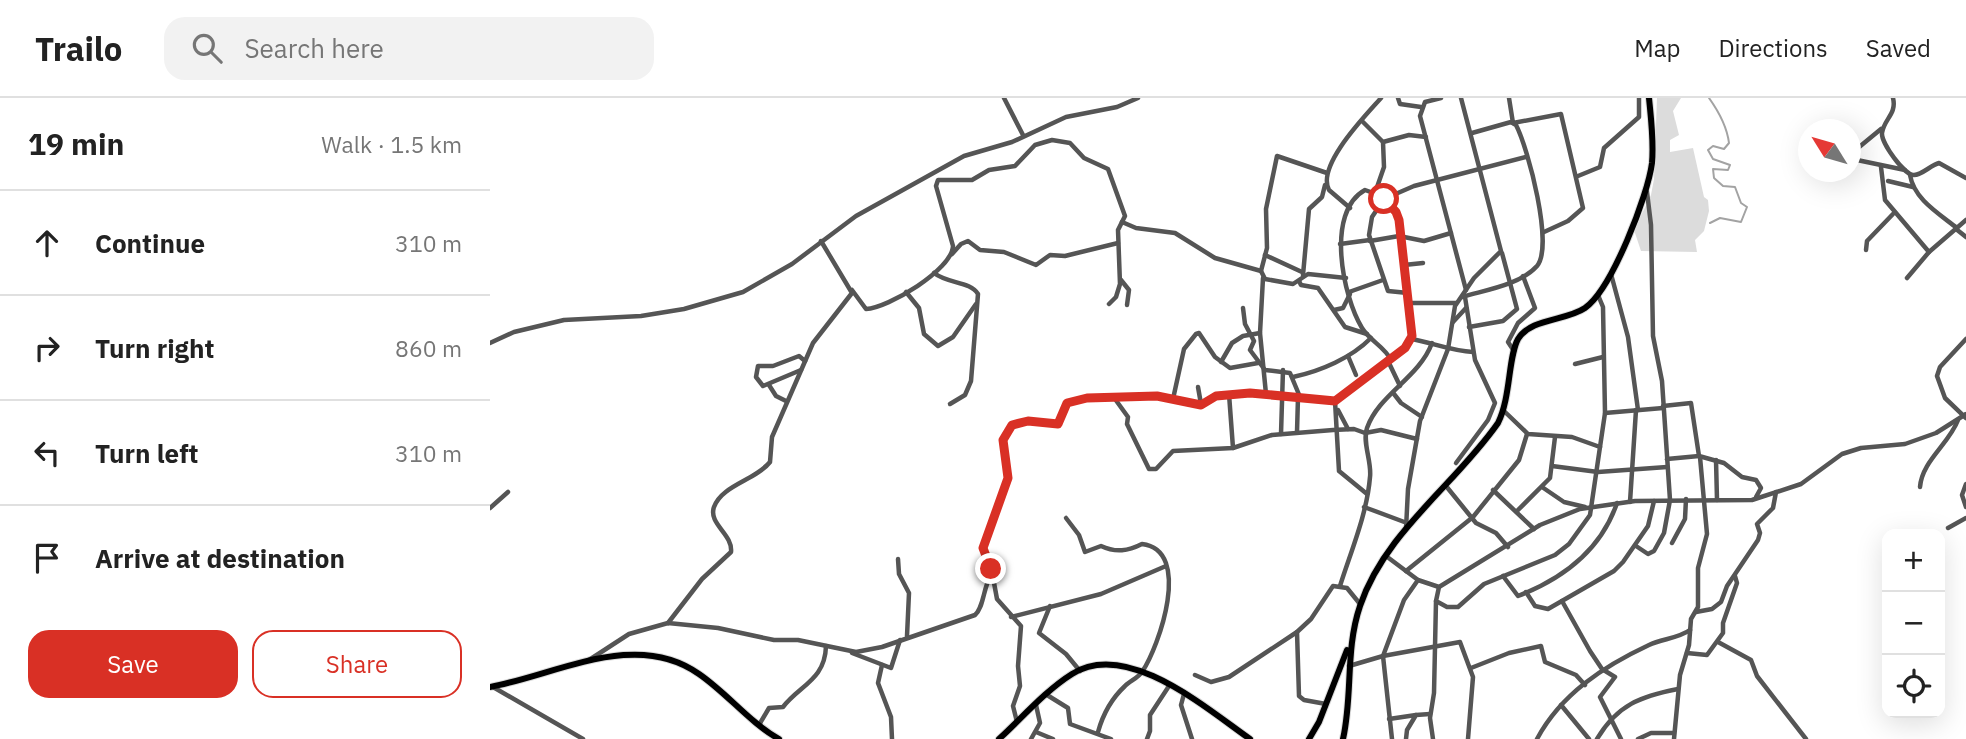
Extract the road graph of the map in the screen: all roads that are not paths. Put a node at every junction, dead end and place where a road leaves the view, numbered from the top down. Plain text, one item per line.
1 (1004, 98) edge
2 (1138, 98) edge
3 (1381, 98) edge
4 (1398, 98) edge
5 (1441, 98) edge
6 (1461, 98) edge
7 (1508, 98) edge
8 (1639, 98) edge
9 (1650, 98) edge
10 (1893, 98) edge
11 (1423, 102) edge
12 (1363, 122) junction
13 (1513, 122) junction
14 (1884, 126) junction
15 (1472, 133) junction
16 (1023, 135) junction
17 (1426, 137) junction
18 (1382, 142) junction
19 (1526, 157) junction
20 (1481, 166) junction
21 (1881, 167) junction
22 (1906, 170) junction
23 (1327, 173) junction
24 (1910, 175) junction
25 (1578, 176) junction
26 (1966, 177) edge
27 (1438, 179) junction
28 (1326, 181) junction
29 (1888, 181) dead end
30 (1913, 187) junction
31 (1646, 188) junction
32 (1375, 193) junction
33 (1384, 199) junction
34 (1350, 208) junction
35 (1894, 214) junction
36 (1966, 220) edge
37 (1122, 222) junction
38 (1956, 228) junction
39 (1544, 232) junction
40 (1451, 233) junction
41 (1399, 236) junction
42 (1966, 237) edge
43 (1370, 240) junction
44 (821, 241) junction
45 (1118, 243) junction
46 (1340, 244) junction
47 (1866, 250) dead end
48 (1501, 251) junction
49 (1929, 252) junction
50 (951, 255) junction
51 (1265, 255) junction
52 (1423, 263) dead end
53 (1404, 265) junction
54 (934, 273) junction
55 (1611, 273) junction
56 (1262, 274) junction
57 (1303, 274) junction
58 (1523, 276) junction
59 (1346, 278) junction
60 (1907, 278) dead end
61 (1121, 280) junction
62 (1382, 280) junction
63 (1299, 281) junction
64 (1511, 282) junction
65 (852, 290) junction
66 (906, 292) junction
67 (1349, 293) junction
68 (1408, 293) junction
69 (1464, 294) junction
70 (1598, 295) junction
71 (977, 303) junction
72 (1410, 303) junction
73 (1456, 303) junction
74 (1109, 304) dead end
75 (1127, 304) dead end
76 (1467, 308) junction
77 (1243, 309) dead end
78 (1334, 310) junction
79 (1453, 322) junction
80 (1469, 327) junction
81 (1260, 333) junction
82 (1251, 334) junction
83 (1369, 336) junction
84 (1412, 339) junction
85 (1966, 339) edge
86 (1432, 343) junction
87 (490, 344) edge
88 (1448, 349) junction
89 (1514, 351) junction
90 (1473, 352) junction
91 (1348, 356) junction
92 (1603, 357) junction
93 (1390, 361) junction
94 (806, 362) junction
95 (1221, 362) junction
96 (1258, 363) junction
97 (1575, 364) dead end
98 (802, 370) junction
99 (1265, 370) junction
100 (1283, 370) junction
101 (1356, 375) dead end
102 (1293, 377) junction
103 (769, 385) junction
104 (1400, 386) junction
105 (1198, 387) dead end
106 (1394, 393) junction
107 (1229, 394) junction
108 (1266, 394) junction
109 (1283, 395) junction
110 (1299, 397) junction
111 (1173, 398) junction
112 (1115, 399) junction
113 (1335, 401) junction
114 (787, 402) junction
115 (950, 404) dead end
116 (1201, 405) junction
117 (1663, 407) junction
118 (1637, 410) junction
119 (1504, 411) junction
120 (1605, 413) junction
121 (1422, 416) junction
122 (1963, 417) edge
123 (1348, 429) junction
124 (1338, 430) junction
125 (1297, 432) junction
126 (1365, 433) junction
127 (1527, 433) junction
128 (1281, 434) junction
129 (1555, 436) junction
130 (1417, 439) junction
131 (1600, 447) junction
132 (1233, 448) junction
133 (1699, 456) junction
134 (1667, 459) junction
135 (1716, 460) junction
136 (1456, 463) dead end
137 (1552, 466) junction
138 (1667, 467) junction
139 (1632, 470) junction
140 (1598, 472) junction
141 (1966, 484) edge
142 (1446, 486) junction
143 (1542, 487) junction
144 (1920, 487) dead end
145 (1493, 491) junction
146 (508, 492) dead end
147 (1776, 492) junction
148 (1367, 494) junction
149 (1686, 499) junction
150 (1670, 500) junction
151 (1706, 500) junction
152 (1717, 500) junction
153 (1752, 500) junction
154 (1654, 501) junction
155 (1630, 502) junction
156 (1617, 503) junction
157 (1364, 506) junction
158 (1589, 507) junction
159 (1966, 507) edge
160 (490, 508) edge
161 (1517, 511) junction
162 (1066, 518) dead end
163 (1472, 518) junction
164 (1966, 518) edge
165 (1406, 526) junction
166 (1948, 528) dead end
167 (1534, 529) junction
168 (1672, 543) dead end
169 (1636, 545) junction
170 (1508, 547) junction
171 (1386, 556) junction
172 (898, 559) dead end
173 (1166, 566) junction
174 (1406, 571) junction
175 (992, 572) junction
176 (1503, 576) junction
177 (1735, 576) junction
178 (1418, 580) junction
179 (1340, 586) junction
180 (1439, 587) junction
181 (1525, 592) junction
182 (1436, 601) junction
183 (1562, 601) junction
184 (1360, 605) junction
185 (1049, 607) junction
186 (1696, 612) junction
187 (1011, 617) junction
188 (668, 623) junction
189 (1690, 630) junction
190 (1297, 632) junction
191 (907, 636) junction
192 (901, 639) junction
193 (1350, 642) junction
194 (1718, 642) junction
195 (826, 646) junction
196 (1433, 647) junction
197 (850, 652) junction
198 (1687, 653) junction
199 (1383, 656) junction
200 (589, 660) junction
201 (881, 665) junction
202 (1349, 666) junction
203 (1471, 668) junction
204 (1602, 669) junction
205 (1080, 671) junction
206 (1142, 671) junction
207 (1195, 675) dead end
208 (1585, 685) junction
209 (1170, 686) junction
210 (491, 687) edge
211 (1678, 689) junction
212 (1184, 694) junction
213 (1047, 695) junction
214 (1327, 704) junction
215 (1037, 705) junction
216 (1561, 705) junction
217 (1430, 714) junction
218 (1417, 715) junction
219 (1610, 718) junction
220 (1390, 719) junction
221 (1017, 723) junction
222 (759, 725) junction
223 (1346, 726) junction
224 (1036, 732) junction
225 (1098, 732) junction
226 (1674, 736) edge
227 (1312, 737) edge
228 (583, 739) edge
229 (779, 739) edge
230 (892, 739) edge
231 (999, 739) edge
232 (1031, 739) edge
233 (1053, 739) edge
234 (1111, 739) edge
235 (1147, 739) edge
236 (1192, 739) edge
237 (1250, 739) edge
238 (1343, 739) edge
239 (1350, 739) edge
240 (1392, 739) edge
241 (1406, 739) edge
242 (1433, 739) edge
243 (1468, 739) edge
244 (1537, 739) edge
245 (1589, 739) edge
246 (1597, 739) edge
247 (1621, 739) edge
248 (1638, 739) edge
249 (1805, 739) edge

1 - 16 street
2 - 16 street
3 - 12 street
4 - 11 street
5 - 11 street
6 - 15 street
7 - 13 street
8 - 25 street
9 - 31 main road
10 - 14 street
11 - 17 street
12 - 18 street
12 - 23 street
13 - 15 street
13 - 19 street
13 - 25 street
14 - 21 street
14 - 22 street
15 - 20 street
16 - 44 street
17 - 18 street
17 - 27 street
18 - 32 street
19 - 20 street
19 - 39 street
20 - 27 street
20 - 48 street
21 - 22 street
21 - 35 street
22 - 24 street
23 - 28 street
23 - 51 street
24 - 26 street
24 - 30 street
25 - 39 street
27 - 33 street
27 - 40 street
28 - 34 street
28 - 57 street
29 - 30 street
30 - 38 street
31 - 55 main road
31 - 117 street
32 - 33 street
32 - 34 street
33 - 41 street
33 - 43 street
34 - 46 street
35 - 47 street
35 - 49 street
36 - 38 street
37 - 45 street
37 - 50 street
37 - 56 street
38 - 42 street
38 - 49 street
39 - 58 street
40 - 41 street
40 - 69 street
41 - 43 street
41 - 53 street
43 - 46 street
43 - 62 street
44 - 65 street
44 - 87 street
45 - 50 street
45 - 61 street
46 - 59 street
48 - 64 street
48 - 69 street
49 - 60 street
50 - 54 street
51 - 56 street
51 - 57 street
52 - 53 street
53 - 68 street
54 - 66 street
54 - 71 street
55 - 70 main road
55 - 118 street
56 - 63 street
56 - 81 street
57 - 59 street
57 - 63 street
58 - 64 street
58 - 89 street
59 - 67 street
61 - 74 street
61 - 75 street
62 - 67 street
62 - 68 street
63 - 78 street
64 - 69 street
64 - 80 street
65 - 66 street
65 - 94 street
66 - 71 street
67 - 78 street
67 - 83 street
68 - 72 street
69 - 73 street
69 - 76 street
70 - 89 main road
70 - 92 street
71 - 115 street
72 - 73 street
72 - 84 street
73 - 79 street
76 - 79 street
76 - 80 street
77 - 82 street
78 - 83 street
79 - 88 street
80 - 90 street
81 - 82 street
81 - 99 street
82 - 95 street
82 - 96 street
83 - 91 street
83 - 93 street
84 - 86 street
84 - 93 street
85 - 122 street
86 - 88 street
86 - 104 street
88 - 90 street
88 - 121 street
89 - 119 main road
90 - 136 street
91 - 101 street
91 - 102 street
92 - 97 street
92 - 120 street
93 - 104 street
93 - 113 street
94 - 98 street
94 - 103 street
95 - 96 street
95 - 111 street
96 - 99 street
98 - 103 street
98 - 114 street
99 - 100 street
99 - 108 street
100 - 102 street
100 - 109 street
102 - 110 street
103 - 114 street
104 - 106 street
105 - 116 street
106 - 121 street
106 - 126 street
107 - 108 street
107 - 116 street
107 - 132 street
108 - 109 street
109 - 110 street
109 - 128 street
110 - 113 street
110 - 125 street
111 - 112 street
111 - 116 street
112 - 132 street
112 - 175 street
113 - 123 street
113 - 124 street
114 - 188 street
117 - 118 street
117 - 133 street
117 - 134 street
118 - 120 street
118 - 139 street
119 - 127 street
119 - 142 main road
120 - 131 street
121 - 130 street
122 - 144 street
122 - 147 street
123 - 124 street
123 - 126 street
124 - 125 street
124 - 148 street
125 - 128 street
126 - 130 street
126 - 148 street
127 - 129 street
127 - 145 street
128 - 132 street
129 - 131 street
129 - 137 street
130 - 165 street
131 - 140 street
133 - 134 street
133 - 135 street
133 - 151 street
134 - 138 street
135 - 152 street
135 - 153 street
137 - 140 street
137 - 143 street
138 - 139 street
138 - 150 street
139 - 140 street
139 - 155 street
140 - 158 street
141 - 159 street
142 - 163 street
142 - 165 main road
143 - 158 street
143 - 161 street
145 - 161 street
145 - 163 street
146 - 160 street
147 - 153 street
147 - 177 street
148 - 157 street
149 - 150 street
149 - 151 street
149 - 168 street
150 - 154 street
150 - 169 street
151 - 152 street
151 - 186 street
152 - 153 street
154 - 155 street
154 - 169 street
155 - 156 street
156 - 158 street
156 - 181 street
157 - 165 street
157 - 179 street
158 - 167 street
158 - 176 street
161 - 167 street
162 - 173 street
163 - 170 street
163 - 174 street
164 - 166 street
165 - 171 main road
167 - 170 street
169 - 183 street
170 - 180 street
171 - 174 street
171 - 184 main road
172 - 191 street
173 - 185 street
173 - 206 street
174 - 178 street
175 - 187 street
175 - 191 street
176 - 181 street
176 - 182 street
177 - 186 street
177 - 194 street
178 - 180 street
178 - 199 street
179 - 184 street
179 - 190 street
180 - 182 street
181 - 183 street
182 - 196 street
183 - 204 street
184 - 193 main road
185 - 187 street
185 - 205 street
186 - 189 street
187 - 221 street
188 - 195 street
188 - 200 street
189 - 198 street
189 - 204 street
190 - 207 street
190 - 214 street
191 - 192 street
192 - 197 street
192 - 201 street
193 - 202 main road
193 - 214 main road
194 - 198 street
194 - 249 street
195 - 197 street
195 - 222 street
196 - 199 street
196 - 203 street
196 - 217 street
197 - 201 street
198 - 211 street
199 - 202 street
199 - 220 street
200 - 210 main road
200 - 222 main road
201 - 230 street
202 - 223 main road
203 - 208 street
203 - 243 street
204 - 208 street
204 - 219 street
205 - 206 main road
205 - 213 main road
206 - 209 main road
206 - 225 street
208 - 216 street
209 - 212 main road
209 - 235 street
210 - 228 street
211 - 219 street
211 - 226 street
212 - 236 street
212 - 237 main road
213 - 215 main road
213 - 225 street
214 - 227 main road
215 - 221 main road
215 - 224 street
216 - 244 street
216 - 245 street
217 - 218 street
217 - 242 street
218 - 220 street
218 - 241 street
219 - 246 street
219 - 247 street
220 - 240 street
221 - 231 main road
222 - 229 main road
223 - 238 main road
223 - 239 main road
224 - 232 street
224 - 233 street
225 - 234 street
226 - 248 street

